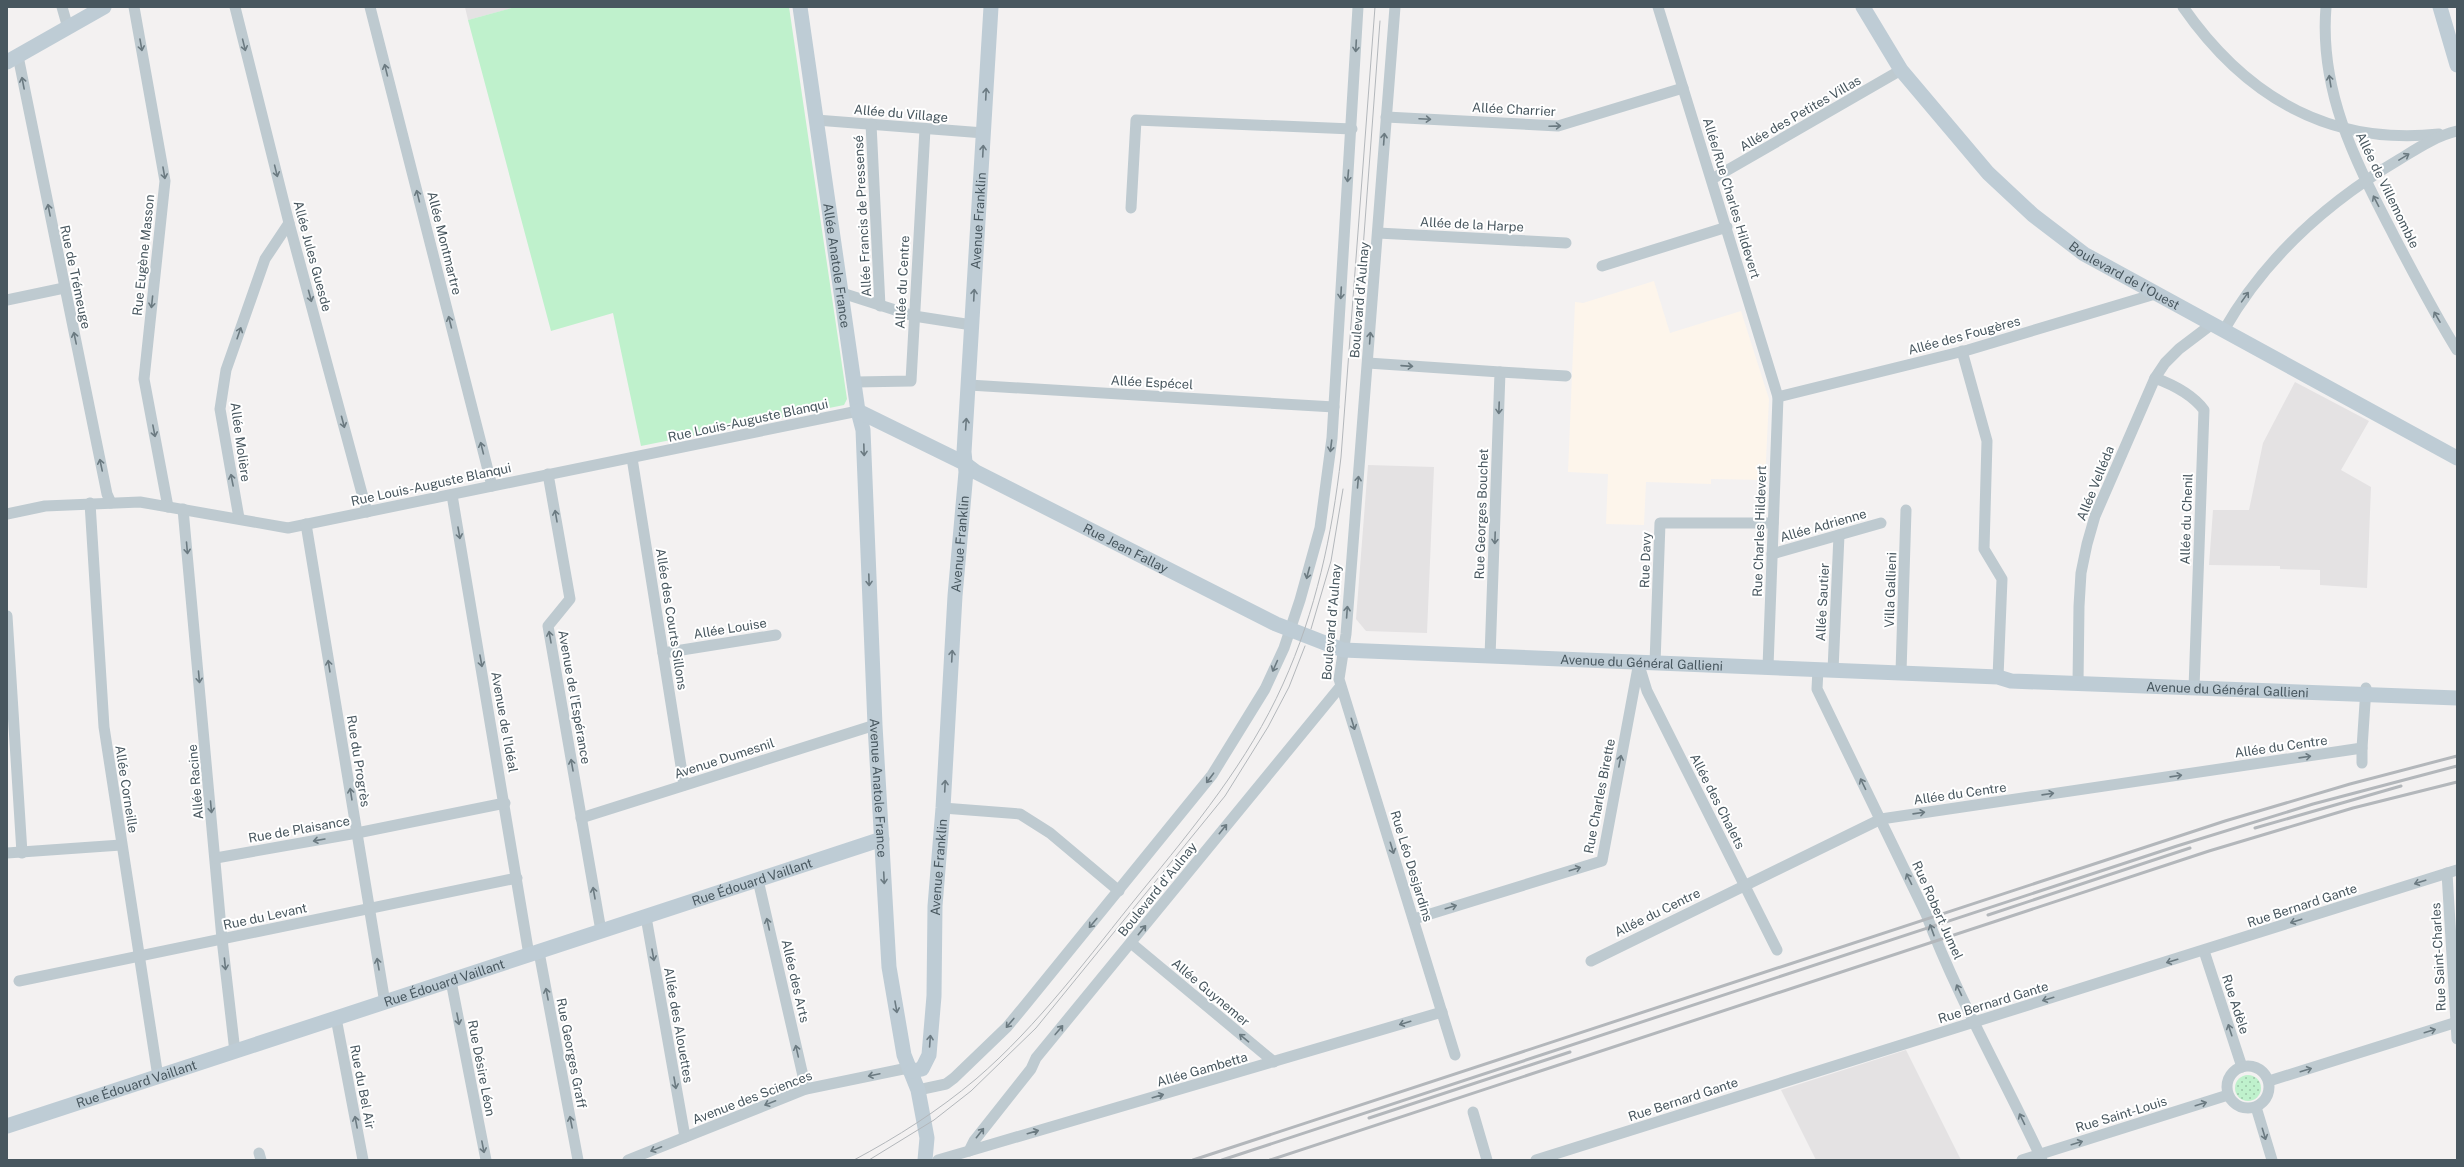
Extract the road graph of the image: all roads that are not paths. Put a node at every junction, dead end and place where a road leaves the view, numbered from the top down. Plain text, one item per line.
1 (62, 7) edge
2 (104, 7) edge
3 (134, 7) edge
4 (235, 7) edge
5 (370, 7) edge
6 (800, 7) edge
7 (991, 7) edge
8 (1358, 7) edge
9 (1394, 7) edge
10 (1658, 7) edge
11 (1864, 7) edge
12 (2183, 7) edge
13 (2326, 7) edge
14 (2440, 7) edge
15 (68, 28) junction
16 (12, 59) edge
17 (2457, 65) edge
18 (1902, 70) junction
19 (1683, 88) junction
20 (1386, 117) junction
21 (816, 120) junction
22 (871, 124) junction
23 (925, 129) junction
24 (1352, 129) junction
25 (2344, 129) junction
26 (2457, 131) edge
27 (984, 133) junction
28 (2446, 134) junction
29 (1712, 179) junction
30 (2366, 181) junction
31 (1131, 208) dead end
32 (289, 223) junction
33 (1727, 228) junction
34 (1378, 233) junction
35 (1566, 243) dead end
36 (1602, 266) dead end
37 (64, 288) junction
38 (842, 293) junction
39 (2155, 294) junction
40 (7, 300) edge
41 (880, 306) junction
42 (914, 316) junction
43 (972, 325) junction
44 (2218, 327) junction
45 (2457, 350) edge
46 (1962, 351) junction
47 (1368, 363) junction
48 (1500, 372) junction
49 (1566, 376) dead end
50 (2155, 378) junction
51 (856, 382) junction
52 (969, 384) junction
53 (1778, 397) junction
54 (1334, 407) junction
55 (858, 412) junction
56 (632, 458) junction
57 (2457, 458) edge
58 (964, 463) junction
59 (548, 474) junction
60 (492, 486) junction
61 (452, 495) junction
62 (90, 503) junction
63 (111, 503) junction
64 (168, 506) junction
65 (183, 509) junction
66 (1906, 510) dead end
67 (367, 512) junction
68 (7, 514) edge
69 (239, 518) junction
70 (1881, 523) dead end
71 (306, 524) junction
72 (1773, 524) junction
73 (1839, 535) junction
74 (1772, 554) junction
75 (7, 616) edge
76 (1290, 630) junction
77 (776, 635) dead end
78 (1343, 650) junction
79 (664, 653) junction
80 (1490, 657) junction
81 (1639, 662) junction
82 (1655, 663) junction
83 (1768, 667) junction
84 (1818, 669) junction
85 (1833, 670) junction
86 (1901, 672) junction
87 (1998, 677) junction
88 (2078, 680) junction
89 (2194, 685) junction
90 (1340, 687) junction
91 (2365, 691) junction
92 (2457, 692) edge
93 (2457, 698) edge
94 (875, 725) junction
95 (2362, 748) junction
96 (2362, 763) dead end
97 (684, 785) junction
98 (505, 803) junction
99 (943, 808) junction
100 (581, 818) junction
101 (1881, 819) junction
102 (357, 833) junction
103 (882, 839) junction
104 (122, 845) junction
105 (22, 852) junction
106 (7, 853) edge
107 (216, 858) junction
108 (2452, 872) edge
109 (517, 878) junction
110 (758, 880) junction
111 (1744, 884) junction
112 (1119, 891) junction
113 (369, 909) junction
114 (646, 917) junction
115 (1414, 919) junction
116 (601, 931) junction
117 (222, 939) junction
118 (1131, 943) junction
119 (1777, 950) dead end
120 (2204, 951) junction
121 (534, 954) junction
122 (138, 957) junction
123 (1591, 961) dead end
124 (18, 981) dead end
125 (451, 981) junction
126 (385, 1002) junction
127 (1442, 1012) junction
128 (336, 1018) junction
129 (1974, 1022) junction
130 (2456, 1022) edge
131 (2457, 1039) edge
132 (235, 1052) junction
133 (1455, 1055) dead end
134 (1274, 1062) junction
135 (2242, 1067) junction
136 (912, 1071) junction
137 (158, 1077) junction
138 (2269, 1081) junction
139 (806, 1089) junction
140 (918, 1090) junction
141 (2228, 1095) junction
142 (2256, 1107) junction
143 (1473, 1112) dead end
144 (7, 1126) edge
145 (685, 1137) junction
146 (969, 1151) junction
147 (2041, 1157) edge
148 (363, 1160) edge
149 (486, 1160) edge
150 (578, 1160) edge
151 (628, 1160) edge
152 (925, 1160) edge
153 (938, 1160) edge
154 (1486, 1160) edge
155 (1536, 1160) edge
156 (2022, 1160) edge
157 (2272, 1160) edge

1 - 15 street
2 - 15 street
3 -> 64 street, Rue Eugène Masson
4 -> 32 street, Allée Jules Guesde
60 -> 5 street, Allée Montmartre
6 - 21 street, Allée Anatole France
27 -> 7 street, Avenue Franklin
8 -> 24 street, Boulevard d'Aulnay
9 - 20 street, Boulevard d'Aulnay
10 - 19 street, Allée/Rue Charles Hildevert
11 - 18 street, Boulevard de l'Ouest
12 - 25 street
25 -> 13 street, Allée de Villemomble
14 - 17 street
15 - 16 street
37 -> 16 street, Rue de Trémeuge
18 - 29 street, Allée des Petites Villas
18 - 39 street, Boulevard de l'Ouest
20 -> 19 street, Allée Charrier
19 - 29 street, Allée/Rue Charles Hildevert
34 -> 20 street, Boulevard d'Aulnay
21 - 22 street, Allée du Village
21 - 38 street, Allée Anatole France
22 - 23 street, Allée du Village
22 - 41 street, Allée Francis de Pressensé
23 - 27 street, Allée du Village
23 - 42 street, Allée du Centre
24 - 31 street
24 -> 54 street, Boulevard d'Aulnay
25 - 28 street
25 - 30 street, Allée de Villemomble
26 - 28 street
43 -> 27 street, Avenue Franklin
30 -> 28 street
29 - 33 street, Allée/Rue Charles Hildevert
44 -> 30 street
45 -> 30 street, Allée de Villemomble
32 -> 67 street, Allée Jules Guesde
69 -> 32 street, Allée Molière
33 - 36 street
33 - 53 street, Allée/Rue Charles Hildevert
34 - 35 street, Allée de la Harpe
47 -> 34 street, Boulevard d'Aulnay
37 - 40 street
63 -> 37 street, Rue de Trémeuge
38 - 41 street
38 - 51 street, Allée Anatole France
39 - 44 street, Boulevard de l'Ouest
39 - 46 street, Allée des Fougères
41 - 42 street
42 - 43 street
42 - 51 street, Allée du Centre
43 - 52 street, Avenue Franklin
44 - 50 street, Allée Velléda
44 - 57 street, Boulevard de l'Ouest
46 - 53 street, Allée des Fougères
46 - 87 street
47 -> 48 street
78 -> 47 street, Boulevard d'Aulnay
48 - 49 street
48 -> 80 street, Rue Georges Bouchet
50 - 88 street, Allée Velléda
50 - 89 street, Allée du Chenil
51 - 55 street, Allée Anatole France
52 - 54 street, Allée Espécel
58 -> 52 street, Avenue Franklin
53 - 72 street, Rue Charles Hildevert
54 -> 76 street, Boulevard d'Aulnay
55 - 56 street, Rue Louis-Auguste Blanqui
55 - 58 street, Rue Jean Fallay
55 -> 94 street, Avenue Anatole France
56 - 59 street, Rue Louis-Auguste Blanqui
56 - 79 street, Allée des Courts Sillons
58 - 76 street, Rue Jean Fallay
99 -> 58 street, Avenue Franklin
59 - 60 street, Rue Louis-Auguste Blanqui
100 -> 59 street, Avenue de l'Espérance
60 - 61 street, Rue Louis-Auguste Blanqui
61 - 67 street, Rue Louis-Auguste Blanqui
61 -> 98 street, Avenue de l'Idéal
62 - 63 street, Rue Louis-Auguste Blanqui
62 - 68 street, Rue Louis-Auguste Blanqui
62 - 104 street, Allée Corneille
63 - 64 street, Rue Louis-Auguste Blanqui
64 - 65 street, Rue Louis-Auguste Blanqui
65 - 69 street, Rue Louis-Auguste Blanqui
65 -> 107 street, Allée Racine
66 - 86 street, Villa Gallieni
67 - 71 street, Rue Louis-Auguste Blanqui
69 - 71 street, Rue Louis-Auguste Blanqui
70 - 73 street, Allée Adrienne
102 -> 71 street, Rue du Progrès
72 - 74 street, Rue Charles Hildevert
72 - 82 street, Rue Davy
73 - 74 street, Allée Adrienne
73 - 85 street, Allée Sautier
74 - 83 street, Rue Charles Hildevert
75 - 105 street
76 - 78 street, Avenue du Général Gallieni
76 -> 112 street, Boulevard d'Aulnay
77 - 79 street, Allée Louise
78 - 80 street, Avenue du Général Gallieni
78 - 90 street, Boulevard d'Aulnay
79 - 97 street, Allée des Courts Sillons
80 - 81 street, Avenue du Général Gallieni
81 - 82 street, Avenue du Général Gallieni
81 - 111 street, Allée des Chalets
115 -> 81 street, Rue Charles Birette
82 - 83 street, Avenue du Général Gallieni
83 - 84 street, Avenue du Général Gallieni
84 - 85 street, Avenue du Général Gallieni
101 -> 84 street, Rue Robert Jumel
85 - 86 street, Avenue du Général Gallieni
86 - 87 street, Avenue du Général Gallieni
87 - 88 street, Avenue du Général Gallieni
88 - 89 street, Avenue du Général Gallieni
89 - 91 street, Avenue du Général Gallieni
90 -> 115 street, Rue Léo Desjardins
118 -> 90 street, Boulevard d'Aulnay
91 - 92 street, Avenue du Général Gallieni
91 - 93 street, Avenue du Général Gallieni
91 - 95 street
94 - 97 street, Avenue Dumesnil
94 - 103 street, Avenue Anatole France
95 - 96 street
101 -> 95 street, Allée du Centre
97 - 100 street, Avenue Dumesnil
98 - 102 street, Rue de Plaisance
98 - 109 street, Avenue de l'Idéal
99 - 112 street
136 -> 99 street, Avenue Franklin
116 -> 100 street, Avenue de l'Espérance
101 - 111 street, Allée du Centre
129 -> 101 street, Rue Robert Jumel
102 -> 107 street, Rue de Plaisance
102 - 113 street, Rue du Progrès
103 - 110 street, Rue Édouard Vaillant
103 -> 136 street, Avenue Anatole France
104 - 105 street
104 - 122 street, Allée Corneille
105 - 106 street
107 - 117 street, Allée Racine
108 -> 120 street, Rue Bernard Gante
108 - 130 street, Rue Saint-Charles
109 - 113 street, Rue du Levant
109 - 121 street, Avenue de l'Idéal
110 - 114 street, Rue Édouard Vaillant
139 -> 110 street, Allée des Arts
111 - 119 street, Allée des Chalets
111 - 123 street, Allée du Centre
112 -> 140 street, Boulevard d'Aulnay
113 - 117 street, Rue du Levant
126 -> 113 street, Rue du Progrès
114 - 116 street, Rue Édouard Vaillant
114 -> 145 street, Allée des Alouettes
115 - 127 street, Rue Léo Desjardins
116 - 121 street, Rue Édouard Vaillant
117 - 122 street, Rue du Levant
117 -> 132 street, Allée Racine
134 -> 118 street, Allée Guynemer
146 -> 118 street, Boulevard d'Aulnay
120 -> 129 street, Rue Bernard Gante
135 -> 120 street, Rue Adèle
121 - 125 street, Rue Édouard Vaillant
150 -> 121 street, Rue Georges Graff
122 - 124 street, Rue du Levant
122 - 137 street, Allée Corneille
125 - 126 street, Rue Édouard Vaillant
125 -> 149 street, Rue Désire Léon
126 - 128 street, Rue Édouard Vaillant
127 - 133 street, Rue Léo Desjardins
127 -> 134 street, Allée Gambetta
128 - 132 street, Rue Édouard Vaillant
148 -> 128 street, Rue du Bel Air
147 -> 129 street, Rue Robert Jumel
129 - 155 street, Rue Bernard Gante
130 - 131 street, Rue Saint-Charles
138 -> 130 street
132 - 137 street, Rue Édouard Vaillant
146 -> 134 street, Allée Gambetta
135 - 138 street
135 - 141 street
136 -> 139 street, Avenue des Sciences
136 - 140 street, Avenue Anatole France
137 - 144 street, Rue Édouard Vaillant
138 - 142 street
139 -> 145 street, Avenue des Sciences
140 - 152 street, Avenue Anatole France
141 - 142 street
147 -> 141 street, Rue Saint-Louis
142 -> 157 street
143 - 154 street
145 -> 151 street, Avenue des Sciences
146 - 153 street
147 - 156 street, Rue Saint-Louis

